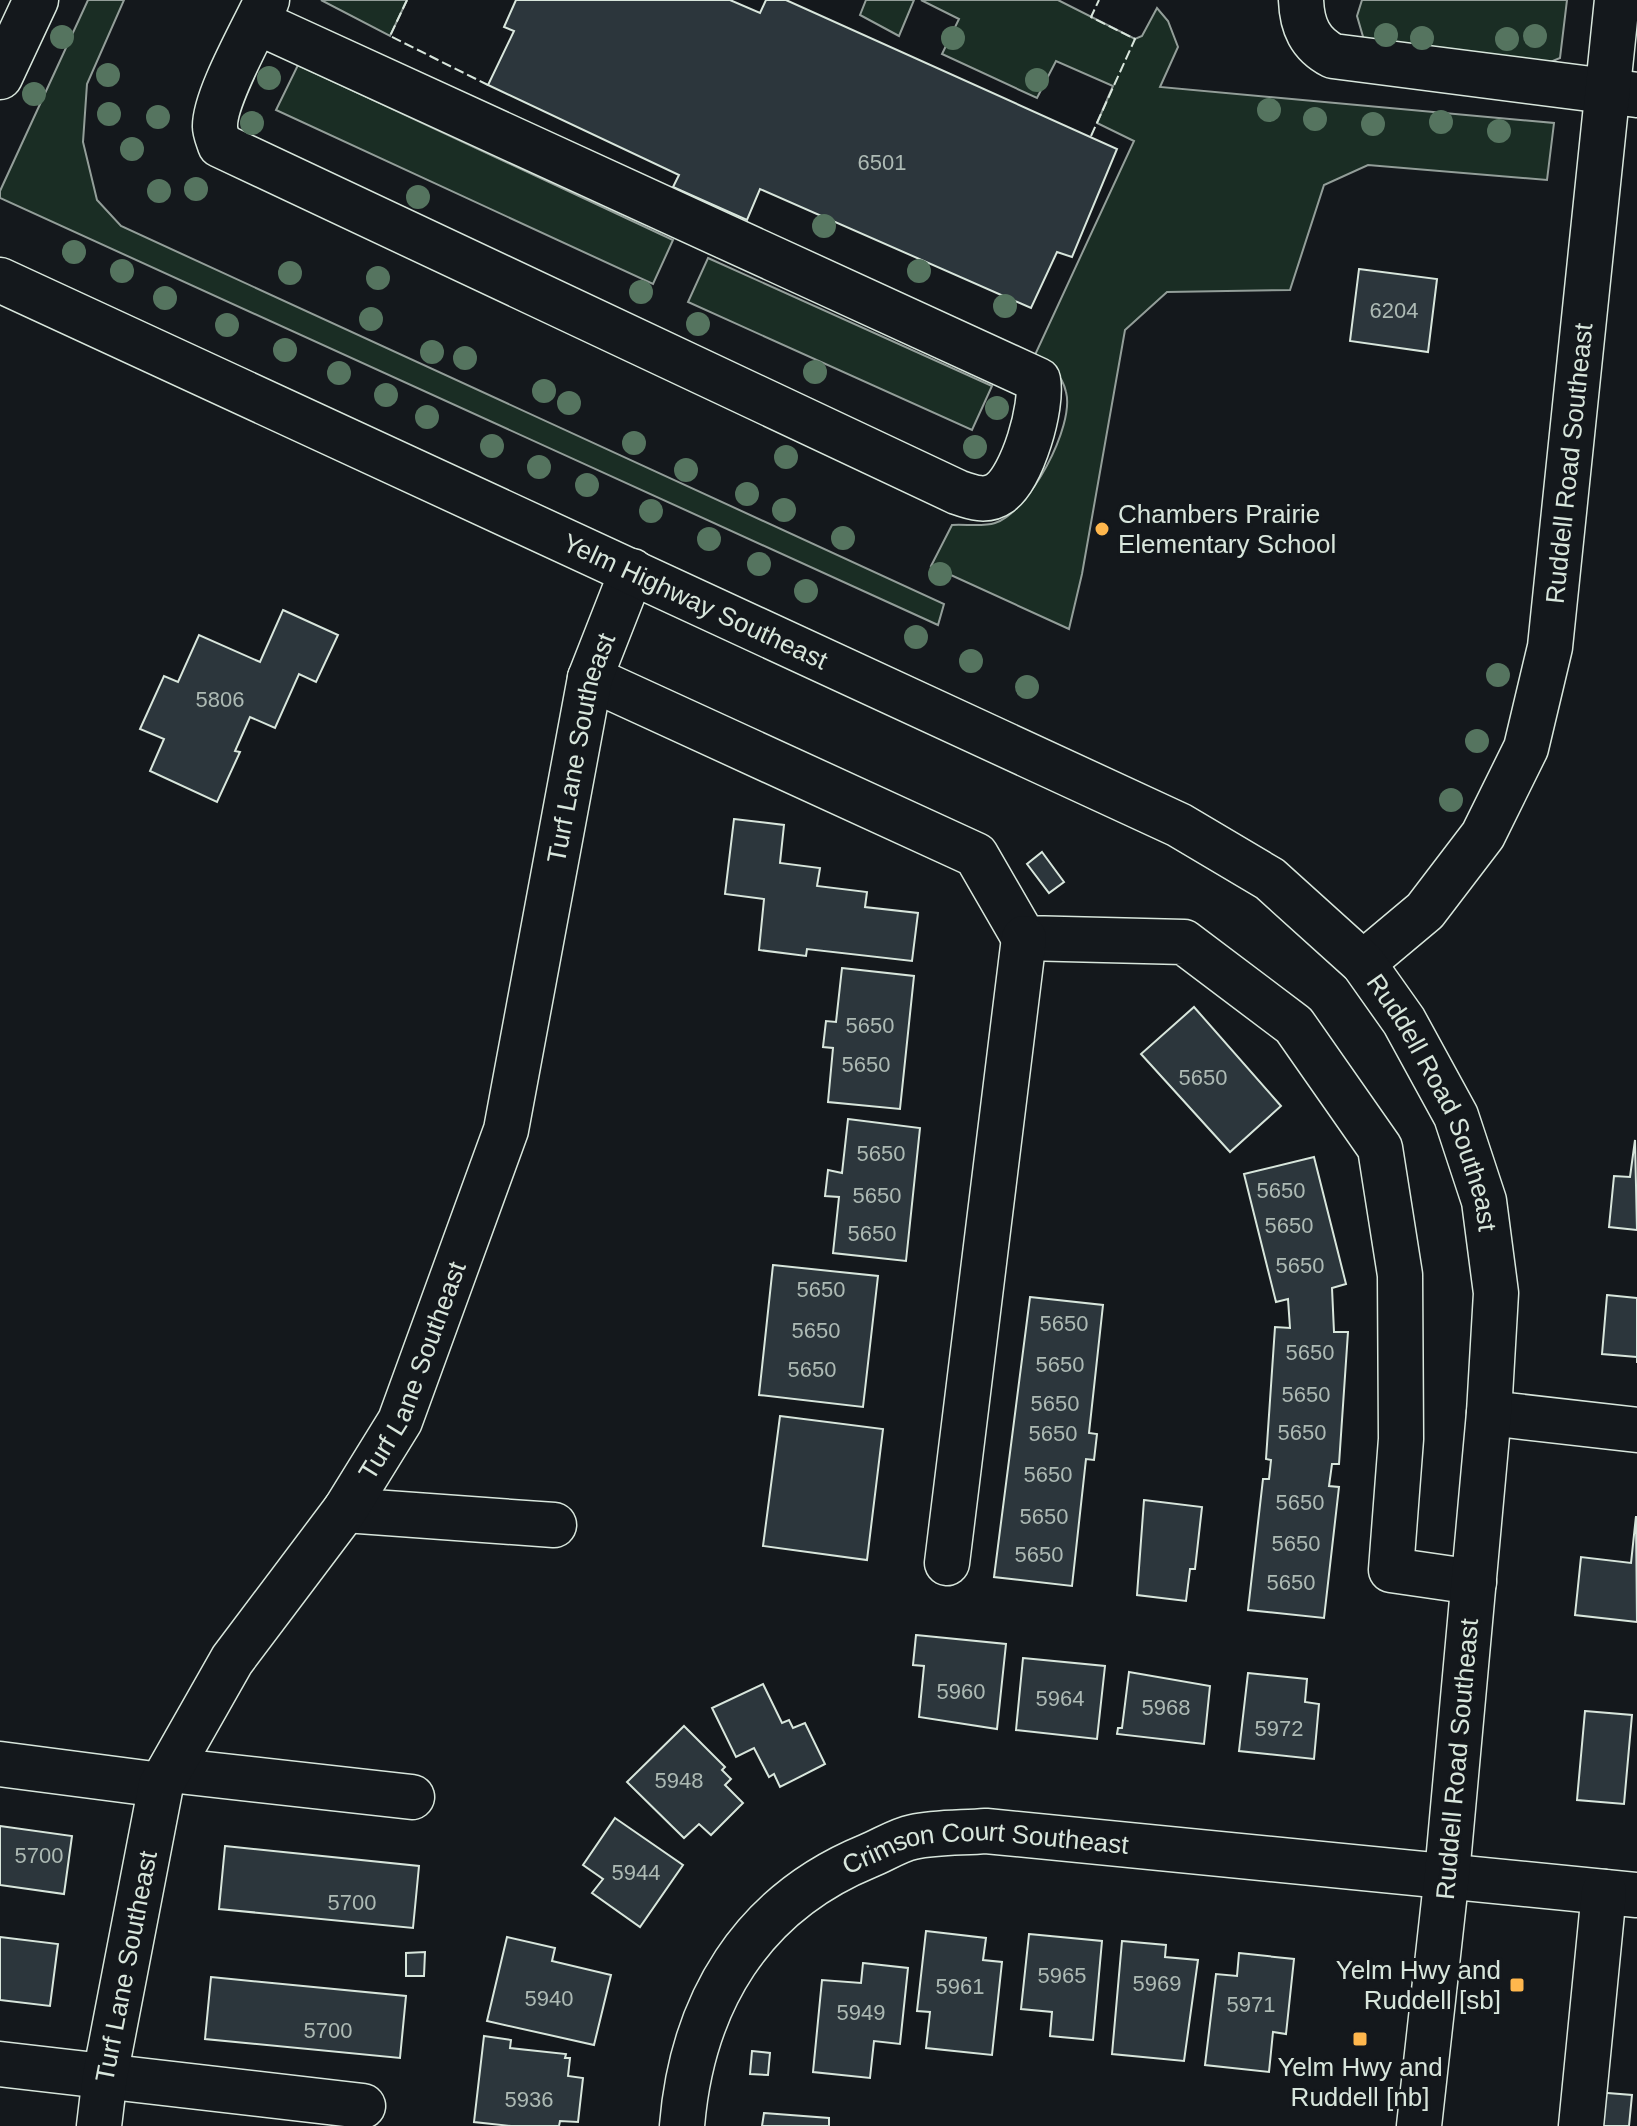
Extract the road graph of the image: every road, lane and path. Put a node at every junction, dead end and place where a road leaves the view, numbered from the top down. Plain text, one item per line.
1 (36, 0) edge
2 (1301, 0) edge
3 (1617, 0) edge
4 (262, 11) edge
5 (0, 77) edge
6 (1622, 93) edge
7 (0, 280) edge
8 (632, 571) junction
9 (590, 678) junction
10 (1024, 938) junction
11 (1363, 963) junction
12 (1489, 1413) junction
13 (1637, 1430) edge
14 (345, 1510) junction
15 (554, 1525) dead end
16 (947, 1563) dead end
17 (1474, 1582) junction
18 (0, 1764) edge
19 (166, 1777) junction
20 (412, 1797) dead end
21 (1447, 1874) junction
22 (1621, 1894) edge
23 (0, 2064) edge
24 (105, 2076) junction
25 (363, 2106) dead end
26 (99, 2126) edge
27 (682, 2126) edge
28 (1419, 2126) edge
29 (1581, 2126) edge

1 - 5 street
2 - 6 street
3 - 6 street, Ruddell Road Southeast
4 - 4 street
6 - 11 street, Ruddell Road Southeast
7 - 8 street, Yelm Highway Southeast
8 - 9 street, Turf Lane Southeast
8 - 11 street, Yelm Highway Southeast
9 - 10 street
9 - 14 street, Turf Lane Southeast
10 - 16 street
10 - 17 street
11 - 12 street, Ruddell Road Southeast
12 - 13 street
12 - 17 street, Ruddell Road Southeast
14 - 15 street
14 - 19 street, Turf Lane Southeast
17 - 21 street, Ruddell Road Southeast
18 - 19 street
19 - 20 street
19 - 24 street, Turf Lane Southeast
21 - 22 street, Crimson Court Southeast
21 - 27 street, Crimson Court Southeast
21 - 28 street, Ruddell Road Southeast
22 - 29 street
23 - 24 street
24 - 25 street
24 - 26 street, Turf Lane Southeast

